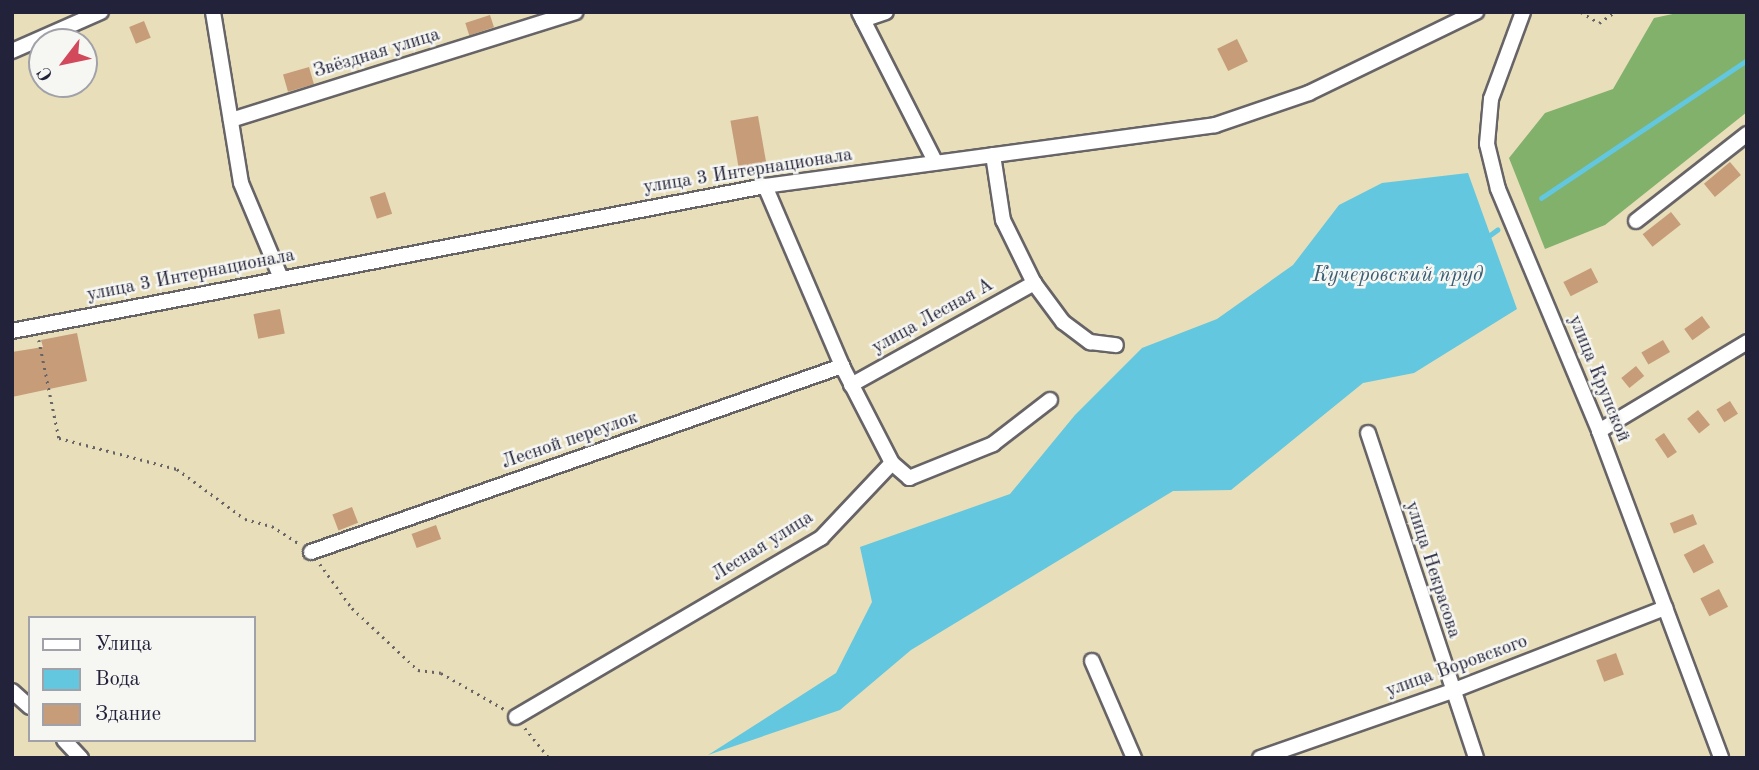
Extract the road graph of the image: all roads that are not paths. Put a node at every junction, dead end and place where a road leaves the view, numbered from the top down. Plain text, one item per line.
1 (101, 12) edge
2 (213, 12) edge
3 (575, 12) edge
4 (886, 12) edge
5 (1476, 12) edge
6 (1523, 12) edge
7 (861, 16) edge
8 (12, 51) edge
9 (231, 120) junction
10 (1747, 134) edge
11 (993, 155) junction
12 (936, 163) junction
13 (765, 186) junction
14 (1636, 220) dead end
15 (281, 278) junction
16 (1034, 283) junction
17 (12, 331) edge
18 (1747, 342) edge
19 (1116, 345) dead end
20 (842, 366) junction
21 (851, 385) junction
22 (1050, 400) dead end
23 (1599, 431) junction
24 (1368, 433) dead end
25 (892, 463) junction
26 (311, 552) road end
27 (1665, 608) junction
28 (1092, 661) dead end
29 (12, 691) edge
30 (1452, 691) junction
31 (28, 706) edge
32 (516, 717) road end
33 (66, 742) edge
34 (81, 758) edge
35 (1134, 758) edge
36 (1260, 758) edge
37 (1476, 758) edge
38 (1721, 758) edge

1 - 8 street
2 - 9 street
3 - 9 street, Звёздная улица
4 - 7 street
5 - 11 street, улица 3 Интернационала
6 - 23 street, улица Крупской
7 - 12 street
9 - 15 street
10 - 14 street
11 - 12 street, улица 3 Интернационала
11 - 16 street
12 - 13 street, улица 3 Интернационала
13 - 15 street, улица 3 Интернационала
13 - 20 street
15 - 17 street, улица 3 Интернационала
16 - 19 street
16 - 21 street, улица Лесная А
18 - 23 street
20 - 21 street
20 - 26 street, Лесной переулок
21 - 25 street
22 - 25 street
23 - 27 street, улица Крупской
24 - 30 street, улица Некрасова
25 - 32 street, Лесная улица
27 - 30 street, улица Воровского
27 - 38 street, улица Крупской
28 - 35 street
29 - 31 street
30 - 36 street, улица Воровского
30 - 37 street, улица Некрасова
33 - 34 street

